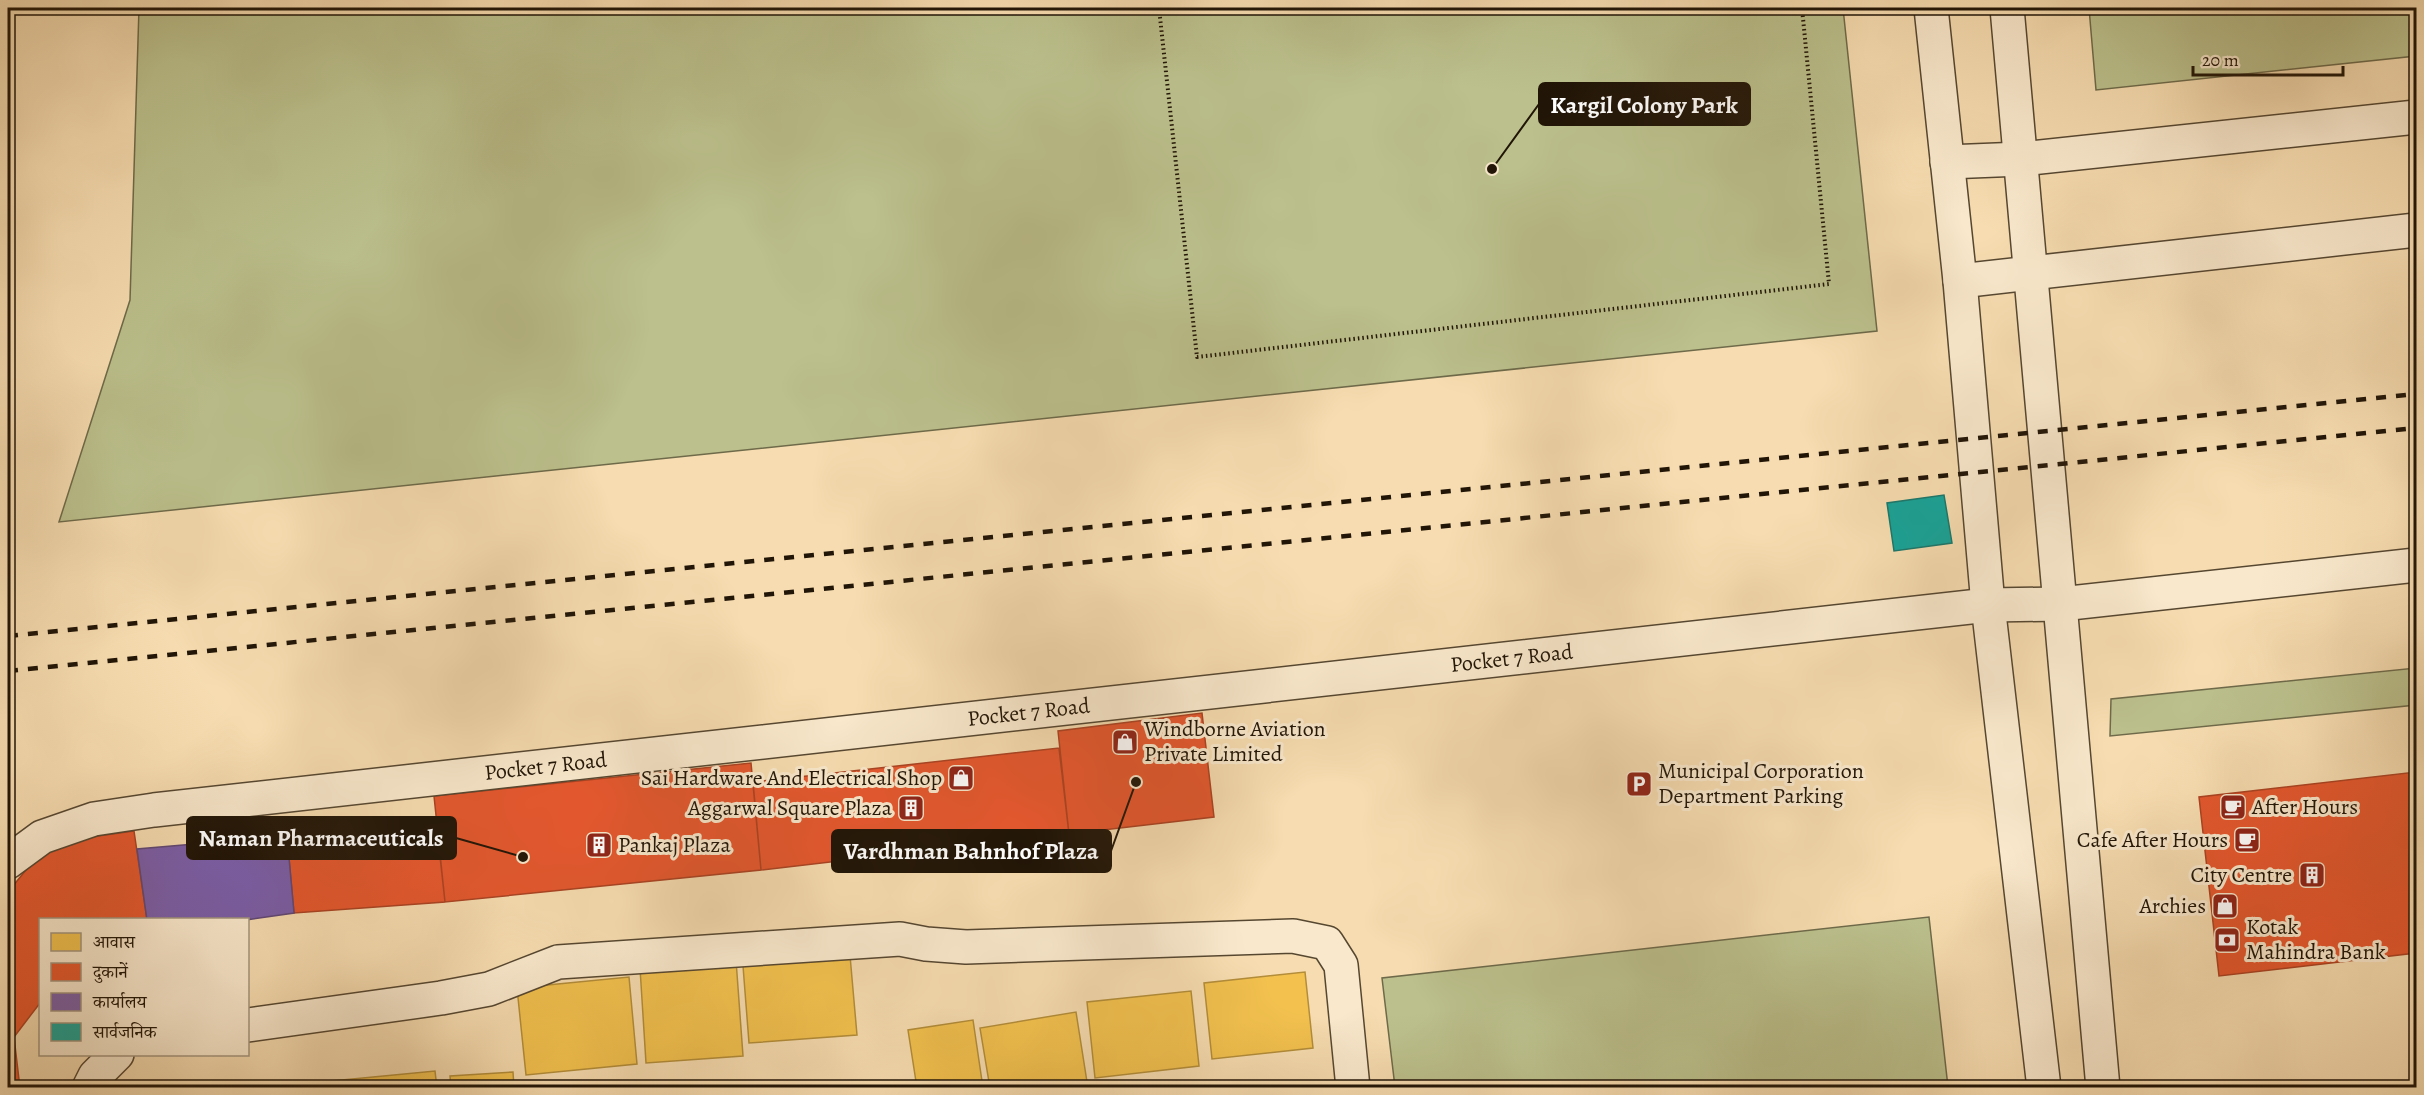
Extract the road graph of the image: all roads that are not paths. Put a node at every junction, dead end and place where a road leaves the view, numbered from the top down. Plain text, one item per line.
1 (1931, 8) edge
2 (2007, 8) edge
3 (2416, 117) edge
4 (2021, 159) junction
5 (1947, 162) junction
6 (2416, 230) edge
7 (2031, 273) junction
8 (1959, 282) junction
9 (2416, 565) edge
10 (2061, 604) junction
11 (1988, 605) junction
12 (8, 862) edge
13 (249, 1025) edge
14 (115, 1056) edge
15 (89, 1088) edge
16 (1353, 1088) edge
17 (2044, 1088) edge
18 (2103, 1088) edge

1 - 5 street
2 - 4 street
3 - 4 street
4 - 5 street
4 - 7 street
5 - 8 street
6 - 7 street
7 - 8 street
7 - 10 street
8 - 11 street
9 - 10 street, Pocket 7 Road
10 - 11 street, Pocket 7 Road
10 - 18 street
11 - 12 street, Pocket 7 Road
11 - 17 street
13 - 16 street
14 - 15 street

